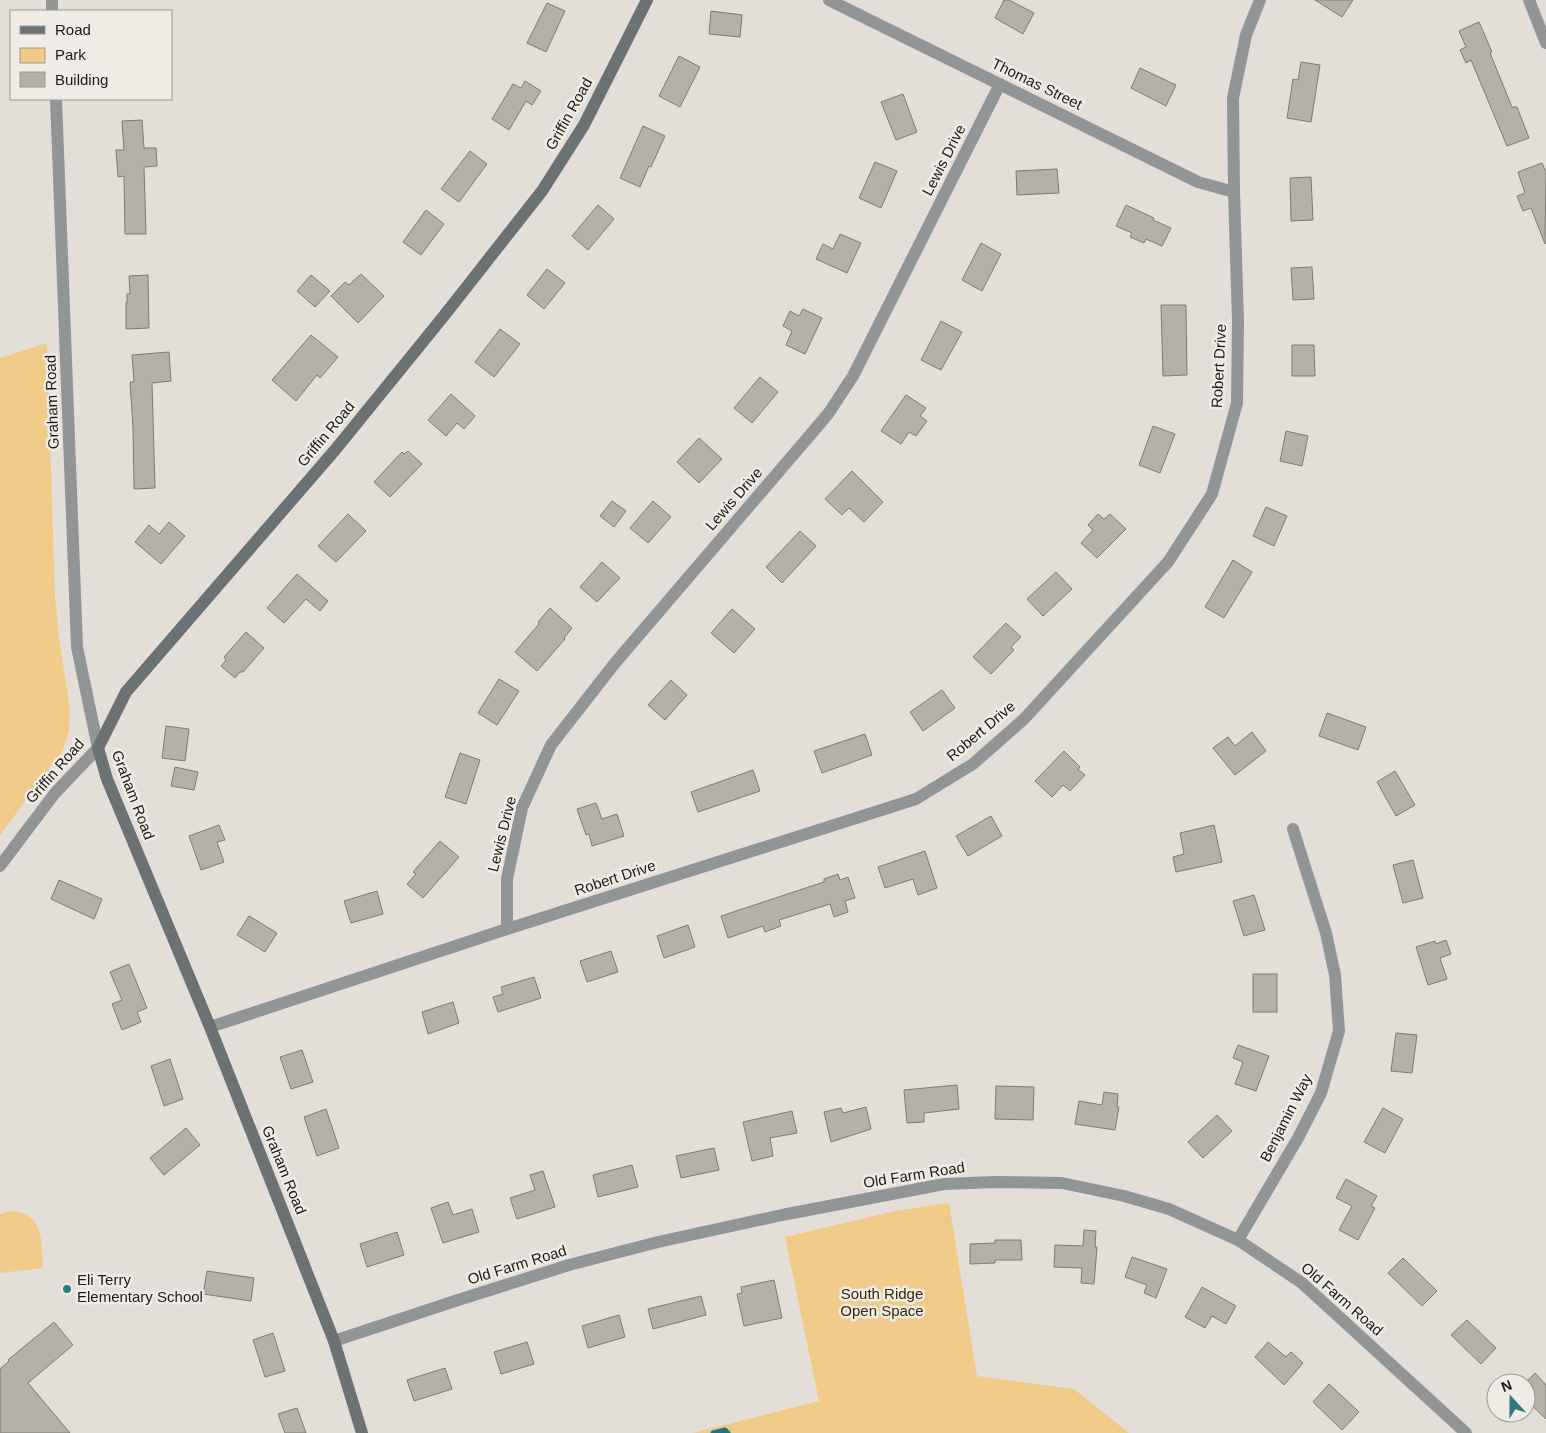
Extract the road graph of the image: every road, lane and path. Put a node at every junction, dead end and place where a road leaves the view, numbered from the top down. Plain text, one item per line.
1 (647, 0) edge
2 (829, 0) edge
3 (1260, 0) edge
4 (1528, 0) edge
5 (1546, 43) edge
6 (1000, 84) junction
7 (56, 100) edge
8 (1234, 192) junction
9 (98, 748) junction
10 (1293, 829) dead end
11 (0, 866) edge
12 (507, 929) junction
13 (210, 1027) junction
14 (1238, 1240) junction
15 (334, 1341) junction
16 (362, 1433) edge
17 (1466, 1433) edge

1 - 9 street, Griffin Road
2 - 6 street, Thomas Street
3 - 8 street, Robert Drive
4 - 5 street
6 - 8 street, Thomas Street
6 - 12 street, Lewis Drive
7 - 9 street, Graham Road
8 - 12 street, Robert Drive
9 - 11 street, Griffin Road
9 - 13 street, Graham Road
10 - 14 street, Benjamin Way
12 - 13 street, Robert Drive
13 - 15 street, Graham Road
14 - 15 street, Old Farm Road
14 - 17 street, Old Farm Road
15 - 16 street, Graham Road

